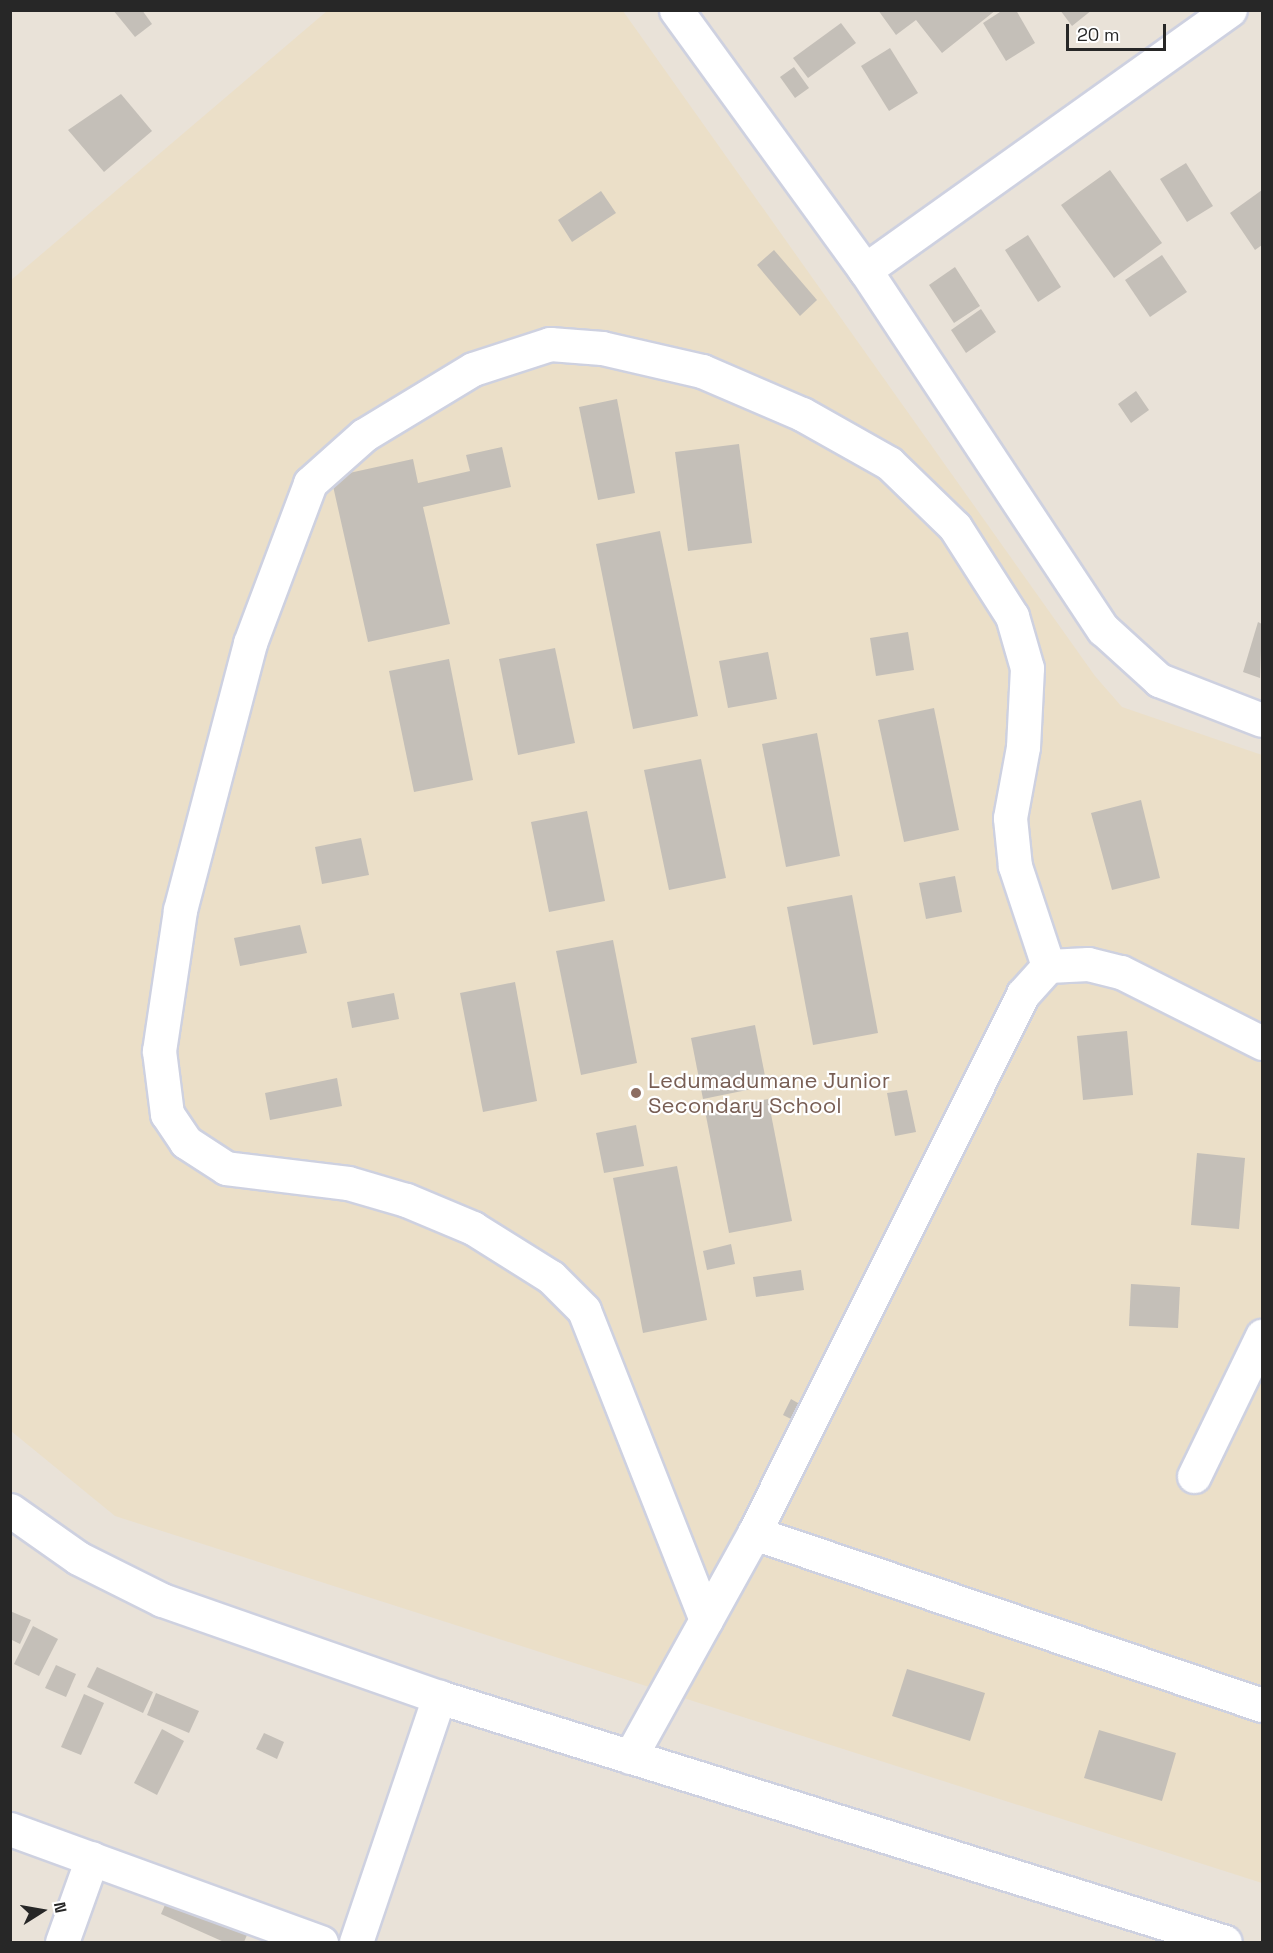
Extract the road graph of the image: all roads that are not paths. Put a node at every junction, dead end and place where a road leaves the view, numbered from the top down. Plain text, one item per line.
1 (676, 10) edge
2 (1230, 10) edge
3 (865, 270) junction
4 (1263, 720) edge
5 (1048, 966) junction
6 (1263, 1043) edge
7 (1263, 1336) edge
8 (1194, 1476) dead end
9 (10, 1510) edge
10 (754, 1533) junction
11 (706, 1620) junction
12 (439, 1697) junction
13 (1263, 1705) edge
14 (630, 1757) junction
15 (10, 1829) edge
16 (92, 1858) junction
17 (62, 1942) edge
18 (321, 1942) edge
19 (356, 1942) edge
20 (1225, 1942) edge

1 - 3 street
2 - 3 street
3 - 4 street
5 - 6 street
5 - 10 street
5 - 11 street
7 - 8 street
9 - 12 street
10 - 11 street
10 - 13 street
11 - 14 street
12 - 14 street
12 - 19 street
14 - 20 street
15 - 16 street
16 - 17 street
16 - 18 street

